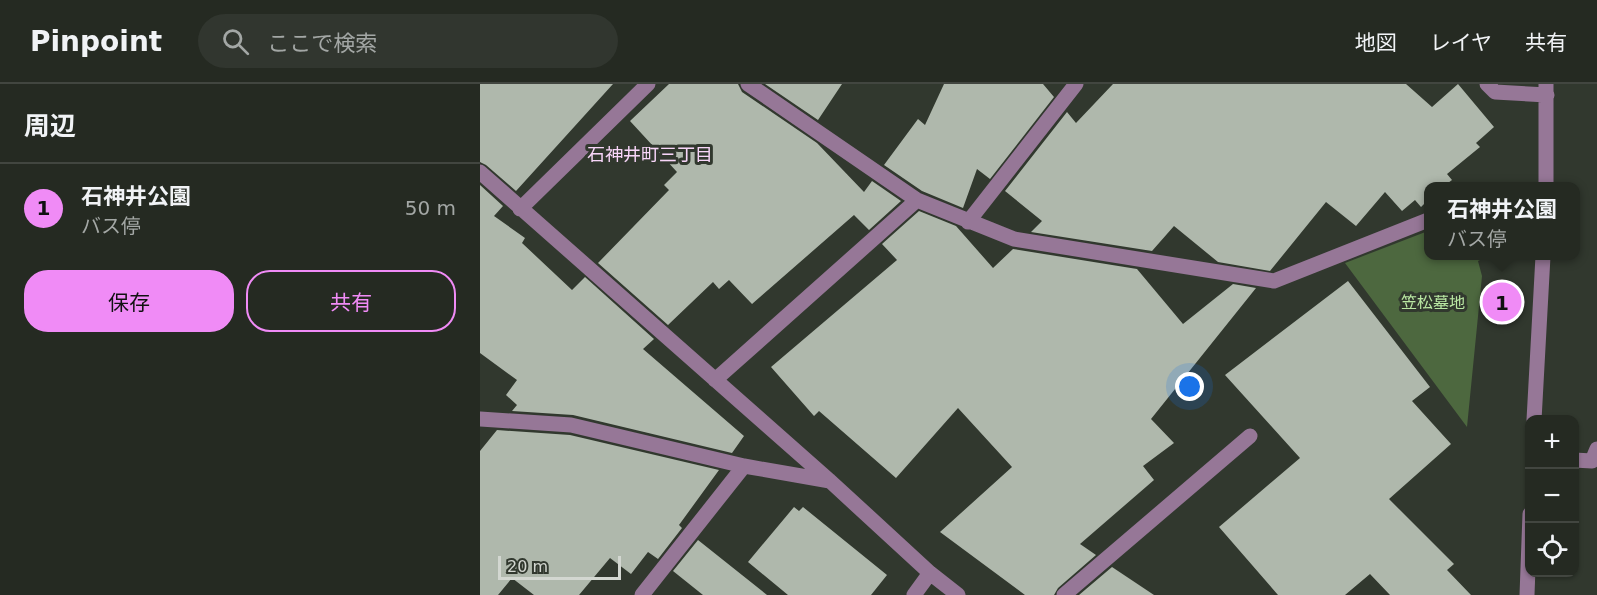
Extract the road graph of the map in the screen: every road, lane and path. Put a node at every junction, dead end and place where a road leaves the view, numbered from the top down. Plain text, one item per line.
1 (648, 84) edge
2 (748, 84) edge
3 (1076, 84) edge
4 (1487, 84) edge
5 (1546, 89) edge
6 (480, 172) edge
7 (1546, 182) edge
8 (917, 200) junction
9 (520, 209) junction
10 (968, 222) junction
11 (1424, 222) edge
12 (1543, 260) edge
13 (716, 380) junction
14 (1534, 415) edge
15 (480, 419) edge
16 (1250, 436) dead end
17 (1597, 449) edge
18 (1579, 460) edge
19 (744, 466) junction
20 (830, 481) junction
21 (1530, 523) edge
22 (930, 573) junction
23 (642, 595) edge
24 (914, 595) edge
25 (958, 595) edge
26 (1064, 595) edge
27 (1527, 595) edge

1 - 9 street
2 - 8 street
3 - 10 street
4 - 5 street
5 - 7 street
6 - 9 street
8 - 10 street
8 - 13 street
9 - 13 street
10 - 11 street
12 - 14 street
13 - 20 street
15 - 19 street
16 - 26 street
17 - 18 street
19 - 20 street
19 - 23 street
20 - 22 street
21 - 27 street
22 - 24 street
22 - 25 street

